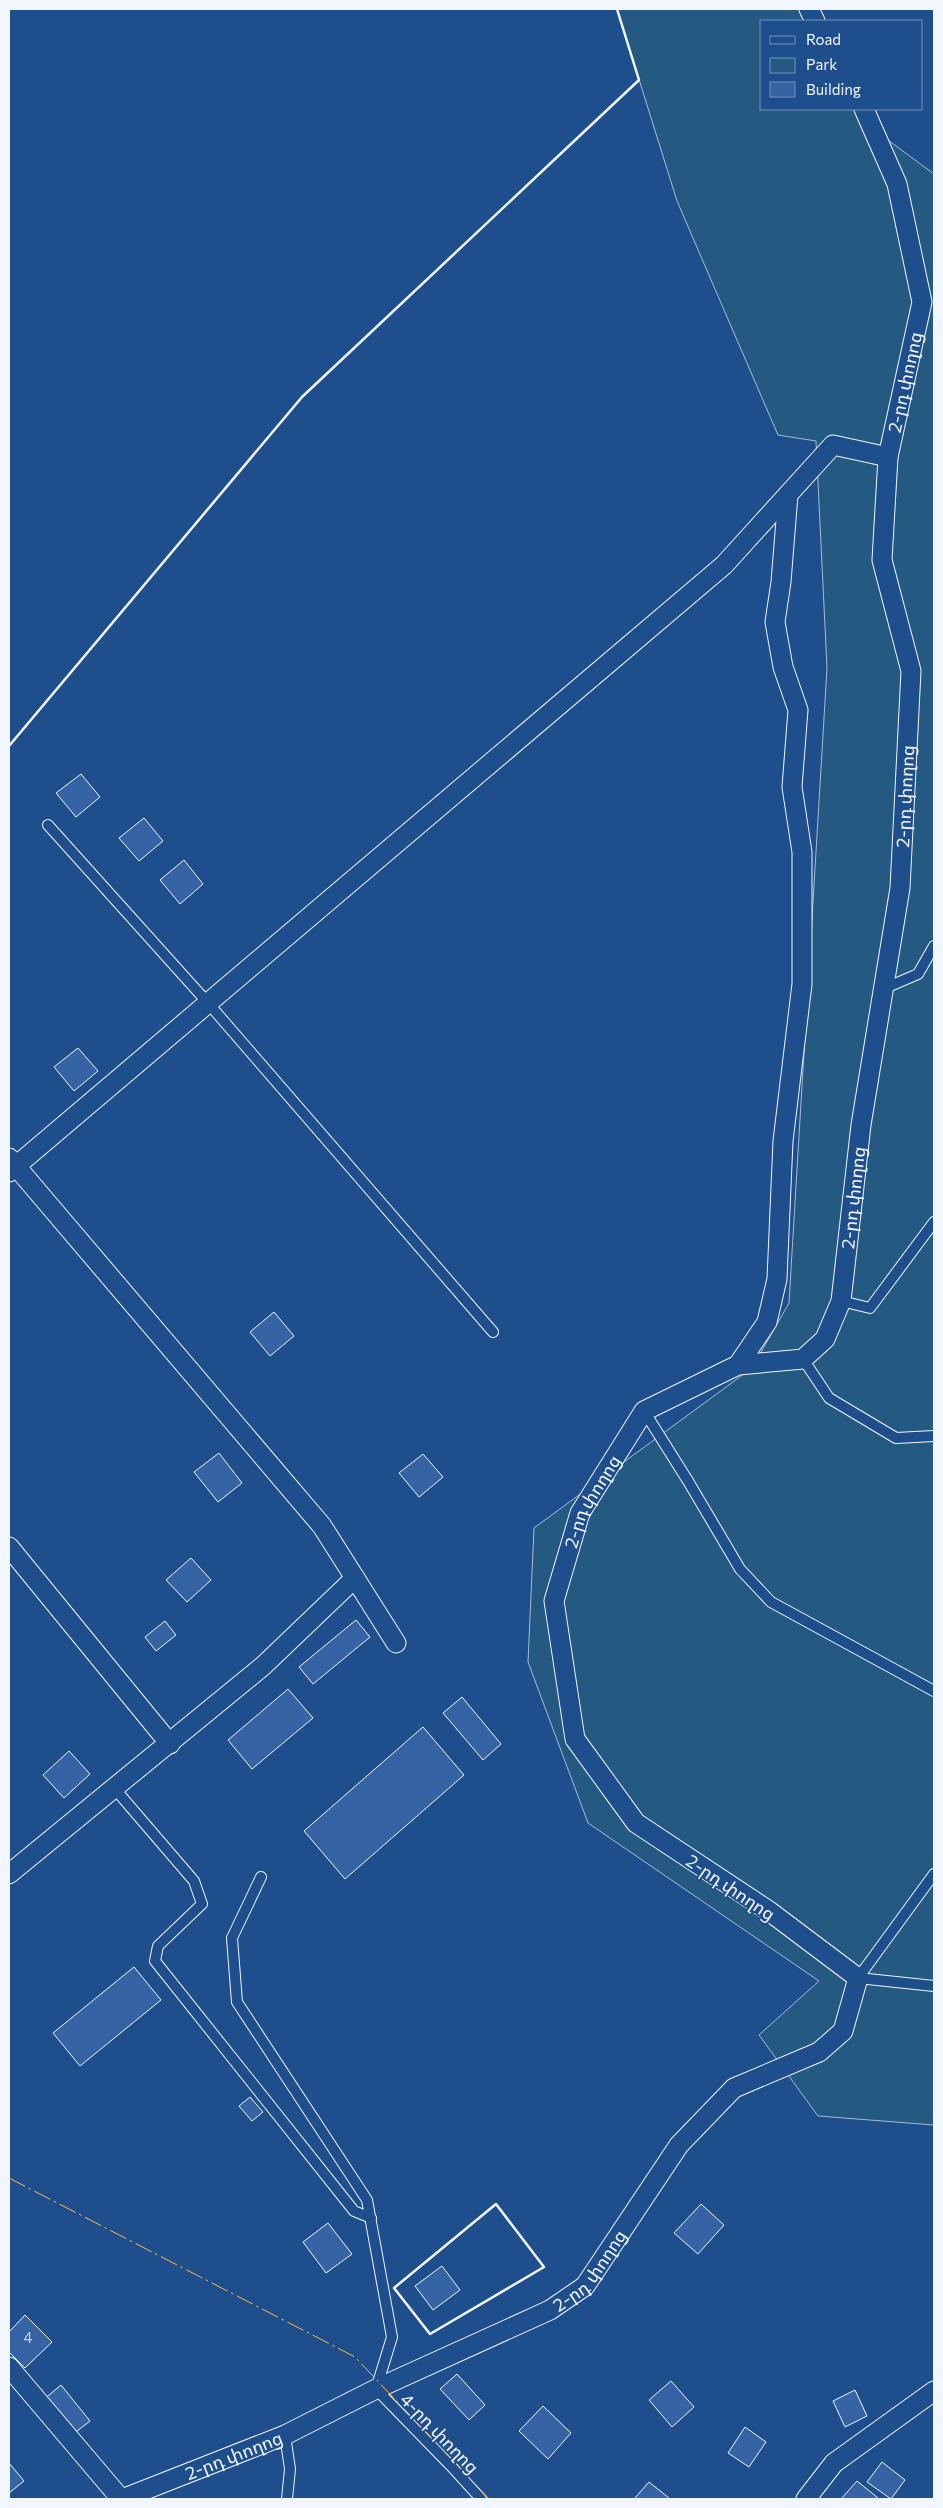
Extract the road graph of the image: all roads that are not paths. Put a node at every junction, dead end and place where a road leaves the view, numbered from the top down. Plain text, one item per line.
1 (864, 110) edge
2 (888, 457) junction
3 (788, 495) junction
4 (48, 825) dead end
5 (934, 946) edge
6 (883, 990) junction
7 (208, 1003) junction
8 (11, 1165) edge
9 (934, 1222) edge
10 (841, 1301) junction
11 (493, 1332) dead end
12 (804, 1359) junction
13 (738, 1365) junction
14 (644, 1411) junction
15 (934, 1436) edge
16 (9, 1547) edge
17 (355, 1578) junction
18 (396, 1644) dead end
19 (934, 1691) edge
20 (170, 1744) junction
21 (115, 1789) junction
22 (9, 1874) edge
23 (934, 1874) edge
24 (262, 1877) dead end
25 (858, 1978) junction
26 (934, 1986) edge
27 (371, 2218) junction
28 (9, 2367) edge
29 (376, 2389) junction
30 (934, 2391) edge
31 (284, 2435) junction
32 (121, 2499) edge
33 (287, 2499) edge
34 (480, 2499) edge
35 (806, 2499) edge

1 - 2 street, 2-րդ փողոց
2 - 3 street
2 - 6 street, 2-րդ փողոց
3 - 7 street
3 - 13 street
4 - 7 lane
5 - 6 lane
6 - 10 street, 2-րդ փողոց
7 - 8 street
7 - 11 lane
8 - 17 street
9 - 10 lane
10 - 12 street, 2-րդ փողոց
12 - 13 street
12 - 15 lane
13 - 14 street
14 - 19 lane
14 - 25 street, 2-րդ փողոց
16 - 20 street
17 - 18 street
17 - 20 street
20 - 21 street
21 - 22 street
21 - 27 lane
23 - 25 lane
24 - 27 lane
25 - 26 lane
25 - 29 street, 2-րդ փողոց
27 - 29 lane
28 - 32 street
29 - 31 street, 2-րդ փողոց
29 - 34 lane, 4-րդ փողոց
30 - 35 street
31 - 32 street, 2-րդ փողոց
31 - 33 lane

